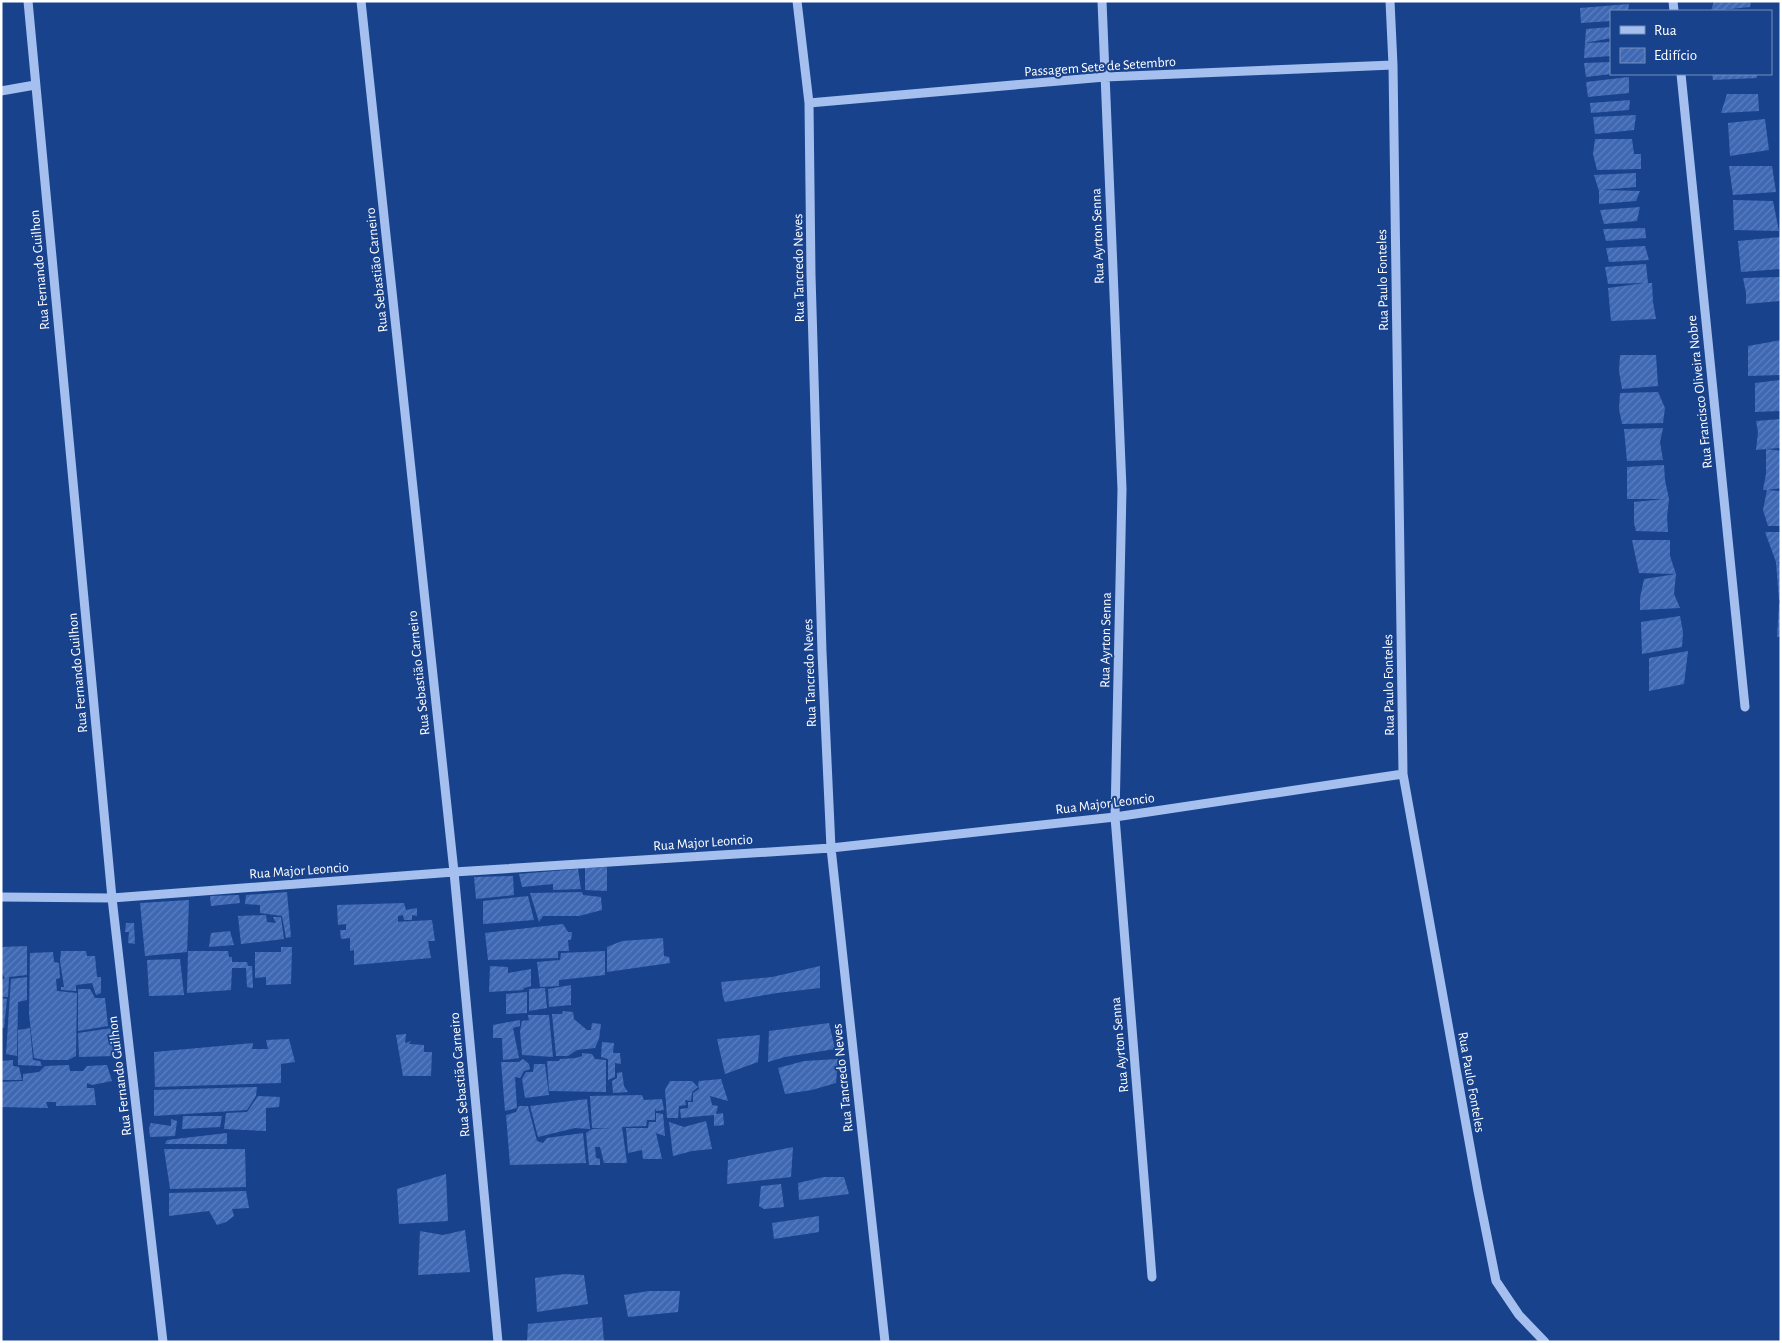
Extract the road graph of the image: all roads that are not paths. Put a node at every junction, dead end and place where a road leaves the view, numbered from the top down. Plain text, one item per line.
1 (28, 1) edge
2 (361, 1) edge
3 (797, 1) edge
4 (1102, 1) edge
5 (1390, 1) edge
6 (1393, 65) junction
7 (1681, 75) edge
8 (1105, 77) junction
9 (36, 85) junction
10 (1, 91) edge
11 (809, 103) junction
12 (1745, 707) dead end
13 (1403, 774) junction
14 (1115, 817) junction
15 (831, 848) junction
16 (454, 872) junction
17 (1, 897) edge
18 (112, 898) junction
19 (1152, 1277) dead end
20 (163, 1342) edge
21 (498, 1342) edge
22 (885, 1342) edge
23 (1545, 1342) edge

1 - 9 street, Rua Fernando Guilhon
2 - 16 street, Rua Sebastião Carneiro
3 - 11 street, Rua Tancredo Neves
4 - 8 street, Rua Ayrton Senna
5 - 6 street, Rua Paulo Fonteles
6 - 8 street, Passagem Sete de Setembro
6 - 13 street, Rua Paulo Fonteles
7 - 12 street, Rua Francisco Oliveira Nobre
8 - 11 street, Passagem Sete de Setembro
8 - 14 street, Rua Ayrton Senna
9 - 10 street
9 - 18 street, Rua Fernando Guilhon
11 - 15 street, Rua Tancredo Neves
13 - 14 street, Rua Major Leoncio
13 - 23 street, Rua Paulo Fonteles
14 - 15 street, Rua Major Leoncio
14 - 19 street, Rua Ayrton Senna
15 - 16 street, Rua Major Leoncio
15 - 22 street, Rua Tancredo Neves
16 - 18 street, Rua Major Leoncio
16 - 21 street, Rua Sebastião Carneiro
17 - 18 street, Rua Major Leoncio
18 - 20 street, Rua Fernando Guilhon

